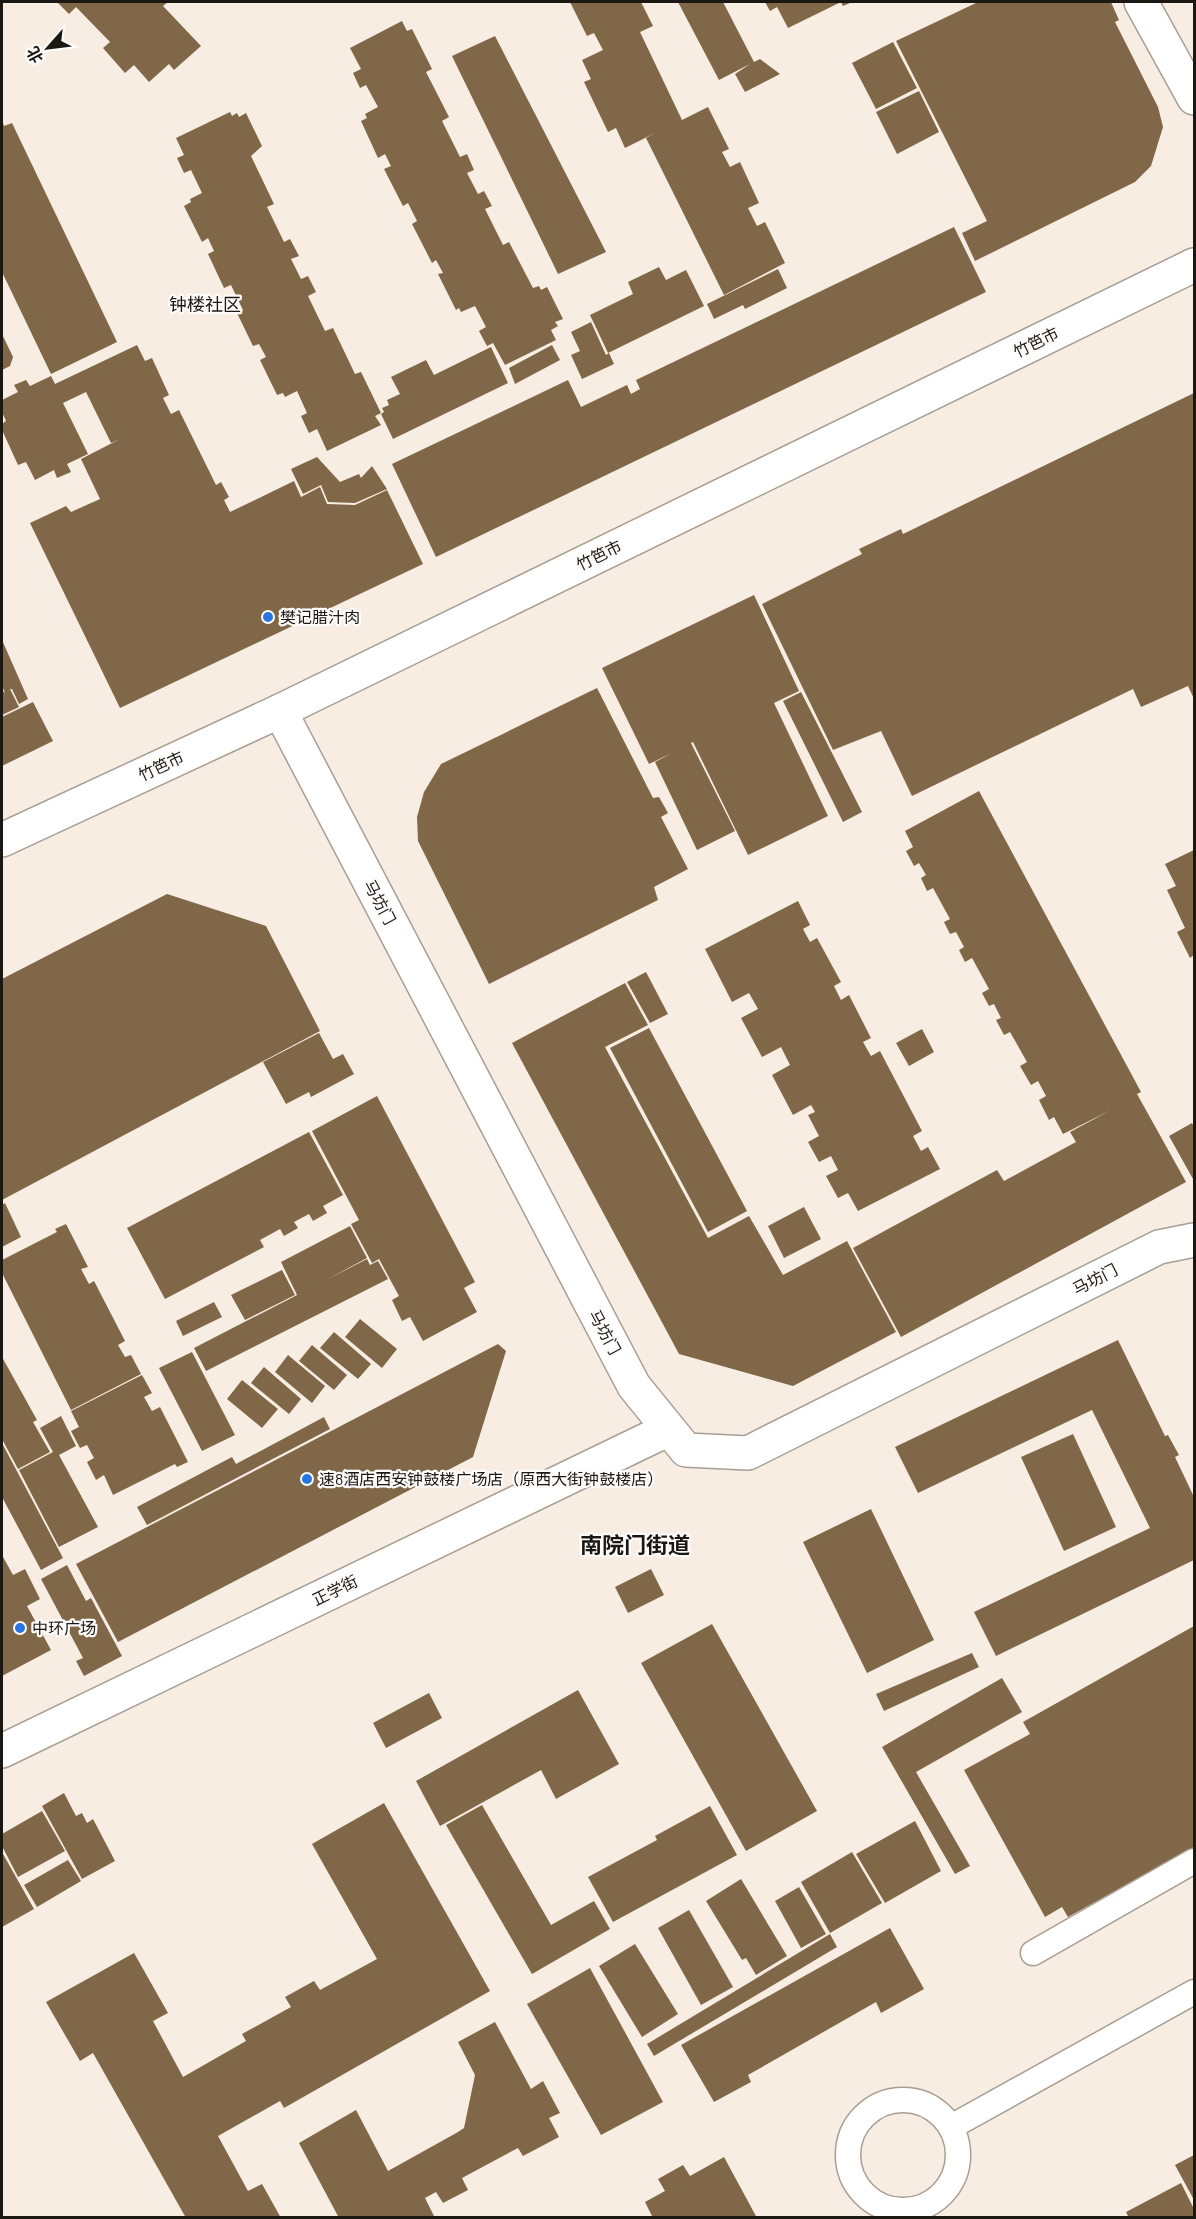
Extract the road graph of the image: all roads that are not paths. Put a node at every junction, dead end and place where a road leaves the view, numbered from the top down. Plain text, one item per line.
1 (1141, 2) edge
2 (1194, 98) edge
3 (1194, 265) edge
4 (280, 711) junction
5 (2, 840) edge
6 (1194, 1240) edge
7 (669, 1429) junction
8 (2, 1751) edge
9 (1194, 1861) edge
10 (1033, 1953) dead end
11 (1194, 1992) edge
12 (951, 2127) junction
13 (910, 2214) edge

1 - 2 street
3 - 4 street, 竹笆市
4 - 5 street, 竹笆市
4 - 7 street, 马坊门
6 - 7 street, 马坊门
7 - 8 street, 正学街
9 - 10 lane
11 - 12 lane
12 - 13 lane
12 - 13 lane

